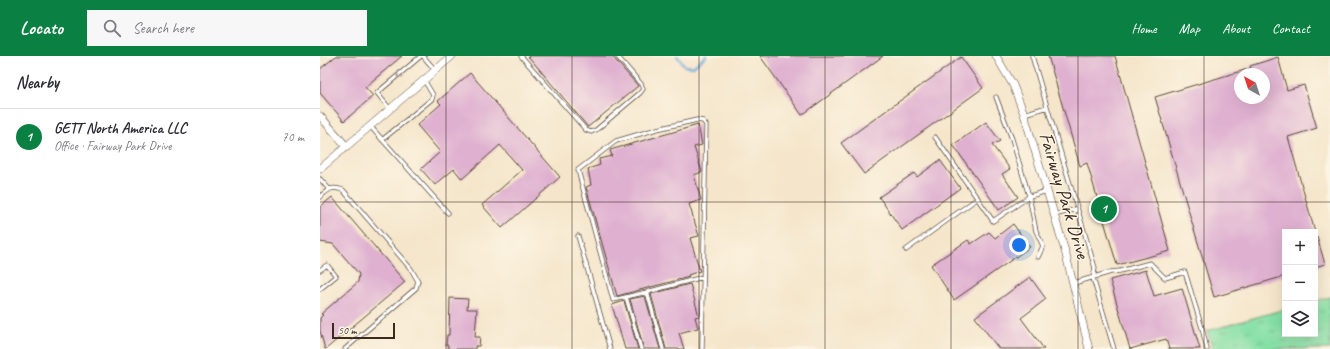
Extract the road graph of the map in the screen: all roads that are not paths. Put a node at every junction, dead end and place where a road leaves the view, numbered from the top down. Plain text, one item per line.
1 (422, 56) edge
2 (452, 56) edge
3 (522, 56) edge
4 (617, 56) edge
5 (996, 56) edge
6 (1032, 56) edge
7 (435, 70) junction
8 (424, 80) junction
9 (996, 97) dead end
10 (1048, 107) junction
11 (390, 109) junction
12 (1024, 114) junction
13 (320, 116) edge
14 (370, 126) junction
15 (935, 137) dead end
16 (382, 140) junction
17 (346, 147) junction
18 (320, 169) edge
19 (320, 179) edge
20 (329, 189) junction
21 (1047, 191) junction
22 (1029, 196) junction
23 (320, 197) edge
24 (978, 198) junction
25 (1077, 209) junction
26 (448, 214) dead end
27 (1054, 215) junction
28 (578, 236) dead end
29 (906, 250) dead end
30 (1038, 257) dead end
31 (320, 270) edge
32 (703, 278) junction
33 (1093, 278) junction
34 (1074, 284) junction
35 (320, 288) edge
36 (646, 292) junction
37 (626, 297) junction
38 (345, 349) edge
39 (610, 349) edge
40 (642, 349) edge
41 (663, 349) edge
42 (702, 349) edge
43 (1089, 349) edge
44 (1114, 349) edge
45 (1206, 349) edge

1 - 7 lane
1 -> 11 lane
2 - 7 street
3 - 4 lane
5 - 12 street, Fairway Park Drive
6 - 10 lane
7 - 8 street
8 - 11 street
8 - 16 lane
9 - 22 lane
10 - 12 lane
10 - 25 lane
11 - 14 street
12 - 21 street, Fairway Park Drive
13 - 17 street
14 - 16 lane
14 - 17 street
15 - 24 lane
16 - 26 lane
17 - 18 street
19 - 20 lane
20 - 23 lane
20 - 38 lane
21 - 22 lane
21 - 27 street, Fairway Park Drive
22 - 24 lane
22 - 30 lane
24 - 29 lane
25 - 27 lane
25 - 33 lane
27 - 34 street, Fairway Park Drive
28 - 39 lane
31 - 35 lane
32 - 36 lane
32 - 37 lane
32 - 42 lane
33 - 34 lane
33 - 44 lane
33 - 45 lane
34 - 43 street, Fairway Park Drive
36 - 37 lane
36 - 41 lane
37 - 40 lane

